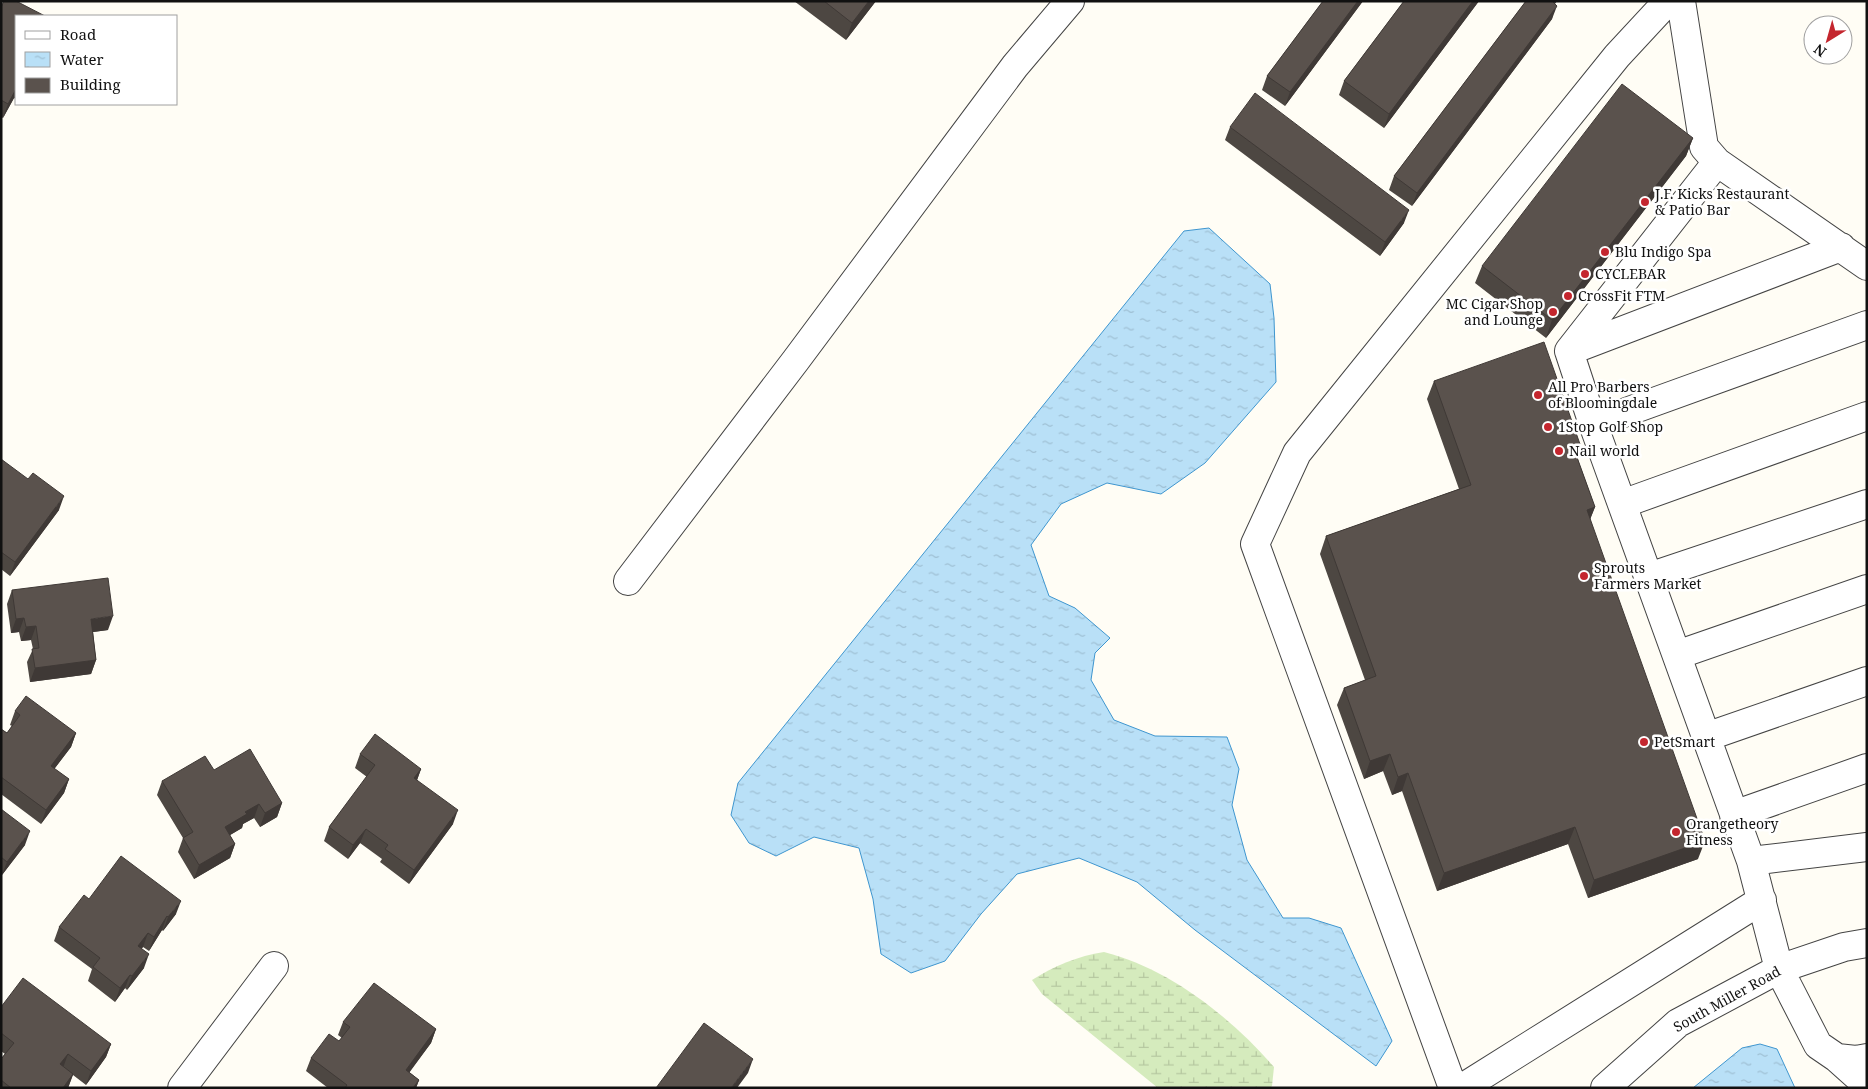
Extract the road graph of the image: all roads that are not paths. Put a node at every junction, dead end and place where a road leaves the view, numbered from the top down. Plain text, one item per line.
1 (1070, 1) edge
2 (1668, 1) edge
3 (1681, 1) edge
4 (1717, 162) junction
5 (1841, 247) junction
6 (1867, 266) edge
7 (1867, 325) edge
8 (1569, 351) junction
9 (1867, 416) edge
10 (1593, 424) junction
11 (1622, 504) junction
12 (1867, 504) edge
13 (1649, 577) junction
14 (628, 581) dead end
15 (1867, 589) edge
16 (1677, 655) junction
17 (1867, 681) edge
18 (1706, 737) junction
19 (1867, 768) edge
20 (1734, 815) junction
21 (1867, 847) edge
22 (1751, 861) junction
23 (1762, 900) junction
24 (1867, 943) edge
25 (274, 966) dead end
26 (1779, 969) junction
27 (1837, 1058) junction
28 (1867, 1058) edge
29 (1867, 1085) edge
30 (182, 1088) edge
31 (1453, 1088) edge
32 (1462, 1088) edge
33 (1604, 1088) edge

1 - 14 street
2 - 31 street
3 - 4 street
4 - 5 street
4 - 8 street
5 - 6 street
5 - 8 street
7 - 10 street
8 - 10 street
9 - 11 street
10 - 11 street
11 - 13 street
12 - 13 street
13 - 16 street
15 - 16 street
16 - 18 street
17 - 18 street
18 - 20 street
19 - 20 street
20 - 22 street
21 - 22 street
22 - 23 street
23 - 26 street
23 - 32 street
24 - 26 street, South Miller Road
25 - 30 street
26 - 27 street
26 - 33 street, South Miller Road
27 - 28 street
27 - 29 street

